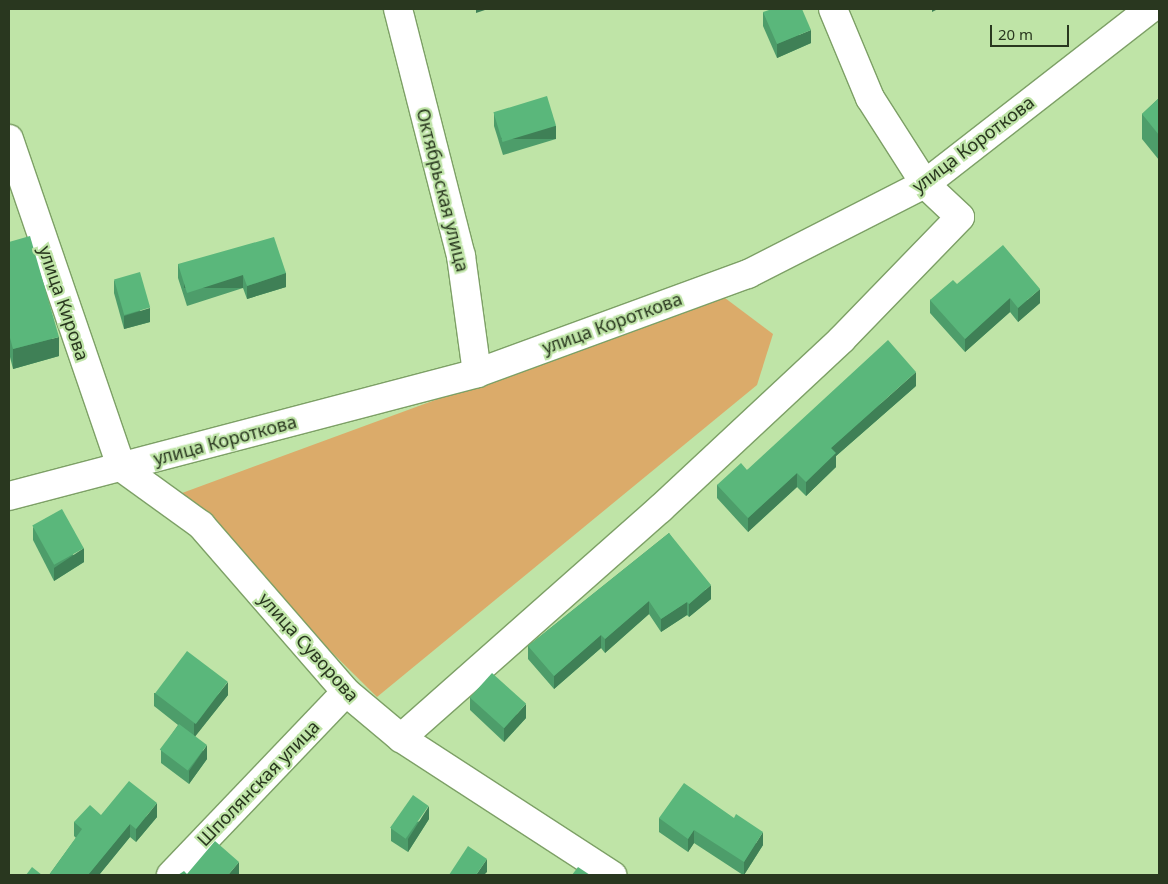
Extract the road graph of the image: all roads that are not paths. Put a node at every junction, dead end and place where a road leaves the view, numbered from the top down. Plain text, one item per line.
1 (398, 9) edge
2 (833, 9) edge
3 (1150, 9) edge
4 (9, 139) edge
5 (925, 184) junction
6 (477, 372) junction
7 (121, 467) junction
8 (9, 496) edge
9 (346, 692) junction
10 (400, 738) junction
11 (171, 875) edge
12 (612, 875) edge

1 - 6 street, Октябрьская улица
2 - 5 street
3 - 5 street, улица Короткова
4 - 7 street, улица Кирова
5 - 6 street, улица Короткова
5 - 10 street
6 - 7 street, улица Короткова
7 - 8 street, улица Короткова
7 - 9 street, улица Суворова
9 - 10 street, улица Суворова
9 - 11 street, Шполянская улица
10 - 12 street, улица Суворова

